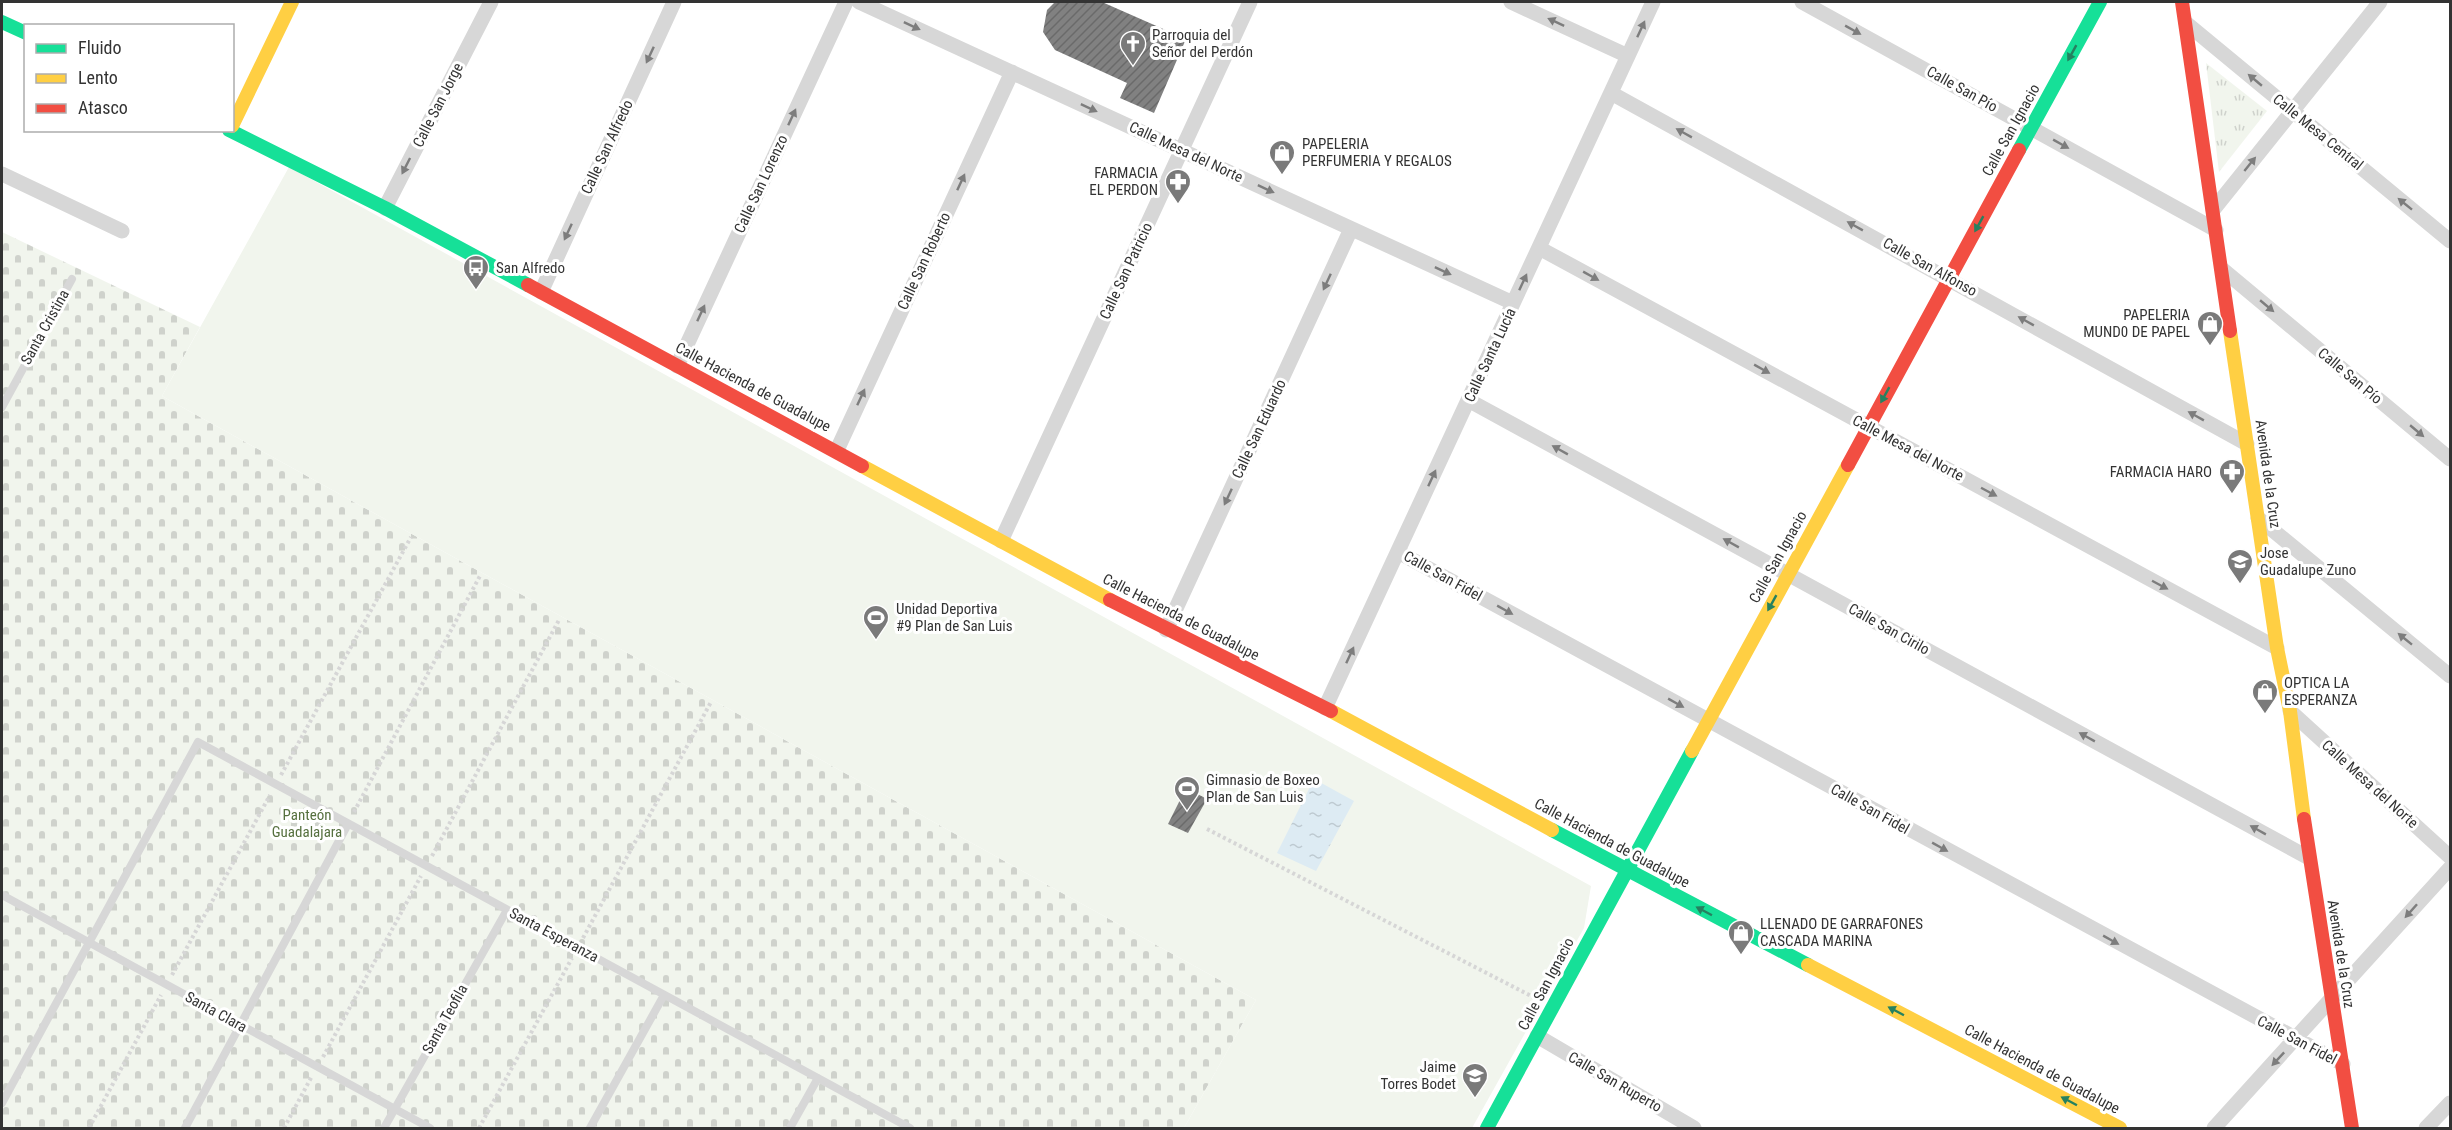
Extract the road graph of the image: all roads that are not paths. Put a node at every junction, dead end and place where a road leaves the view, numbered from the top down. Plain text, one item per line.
1 (292, 2) edge
2 (490, 2) edge
3 (674, 2) edge
4 (846, 2) edge
5 (859, 2) edge
6 (1250, 2) edge
7 (1511, 2) edge
8 (1653, 2) edge
9 (1802, 2) edge
10 (2100, 2) edge
11 (2181, 2) edge
12 (2380, 2) edge
13 (2, 22) edge
14 (2186, 23) junction
15 (24, 32) edge
16 (1628, 56) junction
17 (1012, 72) junction
18 (1611, 93) junction
19 (2292, 111) junction
20 (234, 122) edge
21 (2031, 128) junction
22 (232, 132) edge
23 (1182, 151) junction
24 (2, 174) edge
25 (385, 208) junction
26 (2213, 210) junction
27 (1351, 229) junction
28 (2216, 230) junction
29 (122, 231) dead end
30 (2451, 241) edge
31 (1539, 248) junction
32 (2222, 269) junction
33 (1949, 278) junction
34 (72, 279) dead end
35 (541, 292) junction
36 (1514, 303) junction
37 (677, 366) junction
38 (1468, 400) junction
39 (2, 405) edge
40 (1868, 427) junction
41 (2247, 444) junction
42 (837, 450) junction
43 (2451, 459) edge
44 (2258, 518) junction
45 (1001, 541) junction
46 (1398, 552) junction
47 (1788, 574) junction
48 (1166, 630) junction
49 (2277, 648) junction
50 (2451, 676) edge
51 (1325, 708) junction
52 (2290, 711) junction
53 (1708, 720) junction
54 (348, 824) junction
55 (2451, 857) edge
56 (2309, 858) junction
57 (2451, 868) edge
58 (1627, 870) junction
59 (2, 895) edge
60 (507, 910) junction
61 (89, 943) junction
62 (664, 995) junction
63 (2331, 1000) junction
64 (240, 1025) junction
65 (1537, 1036) junction
66 (2295, 1040) junction
67 (2343, 1064) junction
68 (818, 1078) junction
69 (2, 1103) edge
70 (2451, 1103) edge
71 (395, 1109) junction
72 (185, 1128) edge
73 (384, 1128) edge
74 (430, 1128) edge
75 (590, 1128) edge
76 (790, 1128) edge
77 (910, 1128) edge
78 (1487, 1128) edge
79 (1694, 1128) edge
80 (2120, 1128) edge
81 (2214, 1128) edge
82 (2352, 1128) edge
83 (2426, 1128) edge

1 - 20 street
2 -> 25 street, Calle San Jorge
3 -> 35 street, Calle San Alfredo
37 -> 4 street, Calle San Lorenzo
5 -> 17 street, Calle Mesa del Norte
6 - 23 street, Calle San Patricio
16 -> 7 street
16 -> 8 street, Calle Santa Lucía
9 -> 21 street, Calle San Pío
10 -> 21 street, Calle San Ignacio
11 - 14 street, Avenida de la Cruz
12 - 19 street
13 - 15 street
19 -> 14 street, Calle Mesa Central
14 - 26 street, Avenida de la Cruz
16 - 18 street, Calle Santa Lucía
17 -> 23 street, Calle Mesa del Norte
42 -> 17 street, Calle San Roberto
18 - 31 street, Calle Santa Lucía
33 -> 18 street, Calle San Alfonso
26 -> 19 street
30 -> 19 street, Calle Mesa Central
21 -> 28 street, Calle San Pío
21 -> 33 street, Calle San Ignacio
22 - 25 street, Calle Hacienda de Guadalupe
23 -> 27 street, Calle Mesa del Norte
23 - 45 street, Calle San Patricio
24 - 29 street
25 - 35 street, Calle Hacienda de Guadalupe
26 - 28 street, Avenida de la Cruz
27 -> 36 street, Calle Mesa del Norte
27 -> 48 street, Calle San Eduardo
28 - 32 street, Avenida de la Cruz
36 -> 31 street, Calle Santa Lucía
31 -> 40 street, Calle Mesa del Norte
32 - 41 street, Avenida de la Cruz
32 -> 43 street, Calle San Pío
33 -> 40 street, Calle San Ignacio
41 -> 33 street, Calle San Alfonso
34 - 39 lane, Santa Cristina
35 - 37 street, Calle Hacienda de Guadalupe
36 - 38 street, Calle Santa Lucía
37 - 42 street, Calle Hacienda de Guadalupe
46 -> 38 street, Calle Santa Lucía
47 -> 38 street, Calle San Cirilo
40 - 47 street, Calle San Ignacio
40 -> 49 street, Calle Mesa del Norte
41 - 44 street, Avenida de la Cruz
42 - 45 street, Calle Hacienda de Guadalupe
44 - 49 street, Avenida de la Cruz
50 -> 44 street
45 - 48 street, Calle Hacienda de Guadalupe
51 -> 46 street, Calle Santa Lucía
46 -> 53 street, Calle San Fidel
47 -> 53 street, Calle San Ignacio
56 -> 47 street, Calle San Cirilo
48 - 51 street, Calle Hacienda de Guadalupe
49 - 52 street, Avenida de la Cruz
51 - 58 street, Calle Hacienda de Guadalupe
52 - 55 street, Calle Mesa del Norte
52 - 56 street, Avenida de la Cruz
53 - 58 street, Calle San Ignacio
53 -> 66 street, Calle San Fidel
54 - 60 lane, Santa Esperanza
54 - 61 lane, Santa Esperanza
54 - 64 lane
56 - 63 street, Avenida de la Cruz
57 -> 63 street
58 - 65 street, Calle San Ignacio
80 -> 58 street, Calle Hacienda de Guadalupe
59 - 61 lane, Santa Clara
60 - 62 lane, Santa Esperanza
60 - 71 lane, Santa Teofila
61 - 64 lane, Santa Clara
61 - 69 lane
62 - 68 lane, Santa Esperanza
62 - 75 lane
63 - 66 street
63 - 67 street, Avenida de la Cruz
64 - 71 lane, Santa Clara
64 - 72 lane
65 - 78 street, Calle San Ignacio
65 - 79 street, Calle San Ruperto
66 - 67 street, Calle San Fidel
66 -> 81 street
67 - 82 street, Avenida de la Cruz
68 - 76 lane
68 - 77 lane, Santa Esperanza
70 - 83 street
71 - 73 lane, Santa Teofila
71 - 74 lane, Santa Clara

